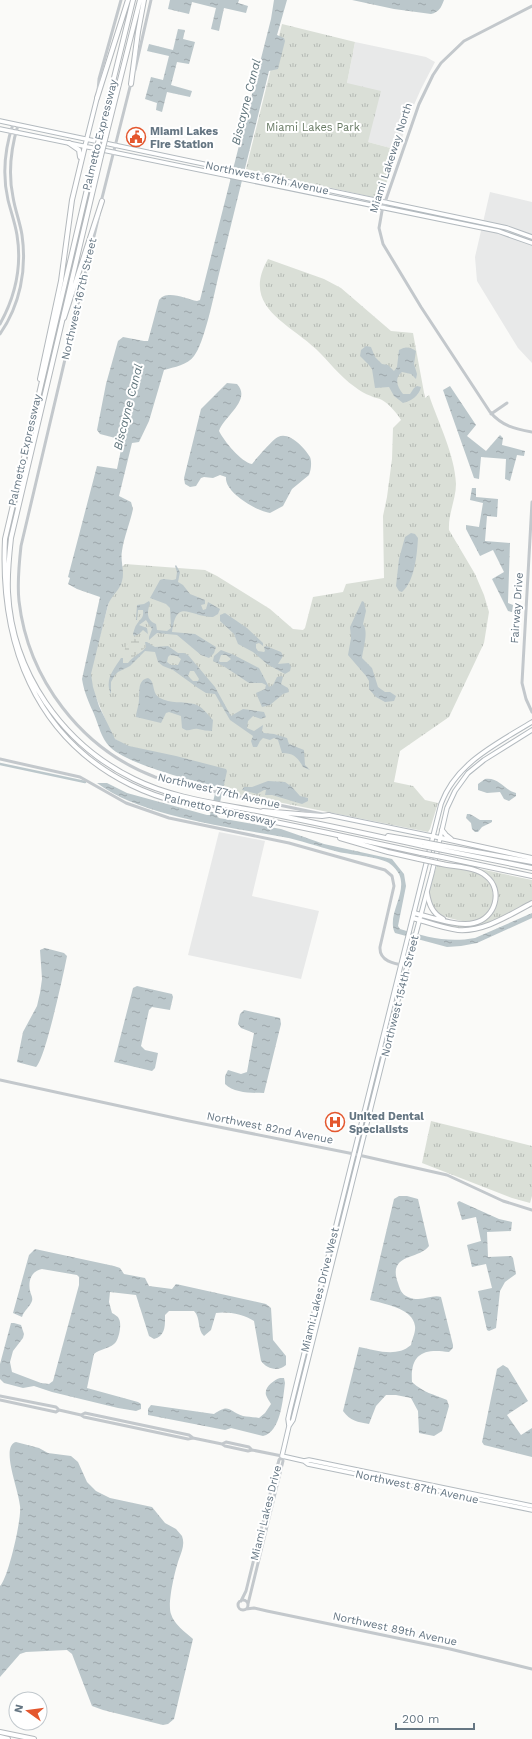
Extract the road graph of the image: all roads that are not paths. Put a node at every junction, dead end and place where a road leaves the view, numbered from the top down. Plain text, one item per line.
1 (121, 0) edge
2 (128, 0) edge
3 (133, 0) edge
4 (140, 0) edge
5 (144, 0) edge
6 (151, 0) edge
7 (532, 6) edge
8 (130, 84) junction
9 (97, 98) junction
10 (0, 121) edge
11 (15, 124) junction
12 (0, 129) edge
13 (10, 132) junction
14 (15, 133) junction
15 (86, 139) junction
16 (69, 143) junction
17 (115, 145) junction
18 (85, 146) junction
19 (113, 152) junction
20 (80, 162) junction
21 (208, 165) junction
22 (224, 169) junction
23 (214, 172) junction
24 (329, 191) junction
25 (328, 196) junction
26 (102, 200) junction
27 (385, 202) junction
28 (384, 207) junction
29 (532, 238) edge
30 (23, 243) junction
31 (532, 243) edge
32 (18, 244) junction
33 (16, 282) junction
34 (21, 285) junction
35 (0, 324) edge
36 (61, 326) junction
37 (0, 334) edge
38 (38, 396) junction
39 (507, 403) dead end
40 (491, 414) junction
41 (532, 432) edge
42 (532, 502) edge
43 (19, 601) joint
44 (532, 712) edge
45 (532, 722) edge
46 (532, 730) edge
47 (0, 759) edge
48 (257, 811) junction
49 (328, 815) junction
50 (442, 830) junction
51 (330, 834) junction
52 (432, 836) junction
53 (441, 838) junction
54 (453, 840) junction
55 (444, 848) junction
56 (532, 858) edge
57 (532, 862) edge
58 (532, 868) edge
59 (532, 876) edge
60 (428, 892) junction
61 (532, 903) edge
62 (414, 913) junction
63 (421, 915) junction
64 (413, 918) junction
65 (419, 920) junction
66 (447, 921) junction
67 (401, 965) junction
68 (407, 966) junction
69 (0, 1080) edge
70 (354, 1154) junction
71 (359, 1155) junction
72 (532, 1210) edge
73 (0, 1396) edge
74 (0, 1400) edge
75 (59, 1410) junction
76 (289, 1426) junction
77 (282, 1456) junction
78 (304, 1461) junction
79 (532, 1506) edge
80 (532, 1510) edge
81 (242, 1601) junction
82 (248, 1604) junction
83 (254, 1608) junction
84 (246, 1609) junction
85 (532, 1669) edge
86 (0, 1732) edge
87 (0, 1737) edge
88 (8, 1739) edge
89 (34, 1739) edge

1 - 9 street
2 - 9 highway
3 - 38 highway, Palmetto Expressway, bridge
4 - 36 highway, Palmetto Expressway, bridge
5 - 8 highway
6 - 8 street, Northwest 167th Street
7 - 27 street, Miami Lakeway North
8 - 17 street, Northwest 167th Street
9 - 15 main road
10 - 11 main road, Northwest 67th Avenue
11 - 13 street
11 - 14 street
11 - 15 main road, Northwest 67th Avenue
12 - 13 main road, Northwest 67th Avenue
13 - 14 main road, Northwest 67th Avenue
13 - 32 street
14 - 16 main road, Northwest 67th Avenue
14 - 30 street
15 - 17 main road, Northwest 67th Avenue
15 - 18 main road
16 - 18 main road, Northwest 67th Avenue
16 - 20 highway
17 - 19 street, Northwest 167th Street
17 - 21 main road, Northwest 67th Avenue
18 - 19 main road, Northwest 67th Avenue
18 - 20 highway
19 - 23 main road, Northwest 67th Avenue
19 - 26 street, Northwest 167th Street
20 - 38 highway
21 - 22 main road, Northwest 67th Avenue
21 - 23 main road
22 - 23 main road
22 - 24 main road, Northwest 67th Avenue
23 - 25 main road, Northwest 67th Avenue
24 - 25 main road
24 - 27 main road, Northwest 67th Avenue
25 - 28 main road, Northwest 67th Avenue
26 - 36 highway
26 - 43 street, Northwest 167th Street
27 - 28 street, Miami Lakeway North
27 - 29 main road, Northwest 67th Avenue
28 - 31 main road, Northwest 67th Avenue
28 - 40 street, Miami Lakeway North
30 - 32 street
30 - 34 street
32 - 33 street
33 - 34 street
33 - 35 street
34 - 37 street
36 - 48 highway, Palmetto Expressway
38 - 51 highway, Palmetto Expressway
39 - 40 street
40 - 41 street, Miami Lakeway North
42 - 44 street, Fairway Drive
43 - 49 street, Northwest 77th Avenue
45 - 52 main road
46 - 50 main road
47 - 67 street
48 - 49 highway
48 - 55 highway, Palmetto Expressway, bridge
49 - 52 main road, Northwest 77th Avenue
50 - 53 main road
50 - 54 highway
51 - 59 highway, Palmetto Expressway, bridge
51 - 66 highway, bridge
52 - 53 main road, Northwest 77th Avenue
52 - 62 main road, Northwest 154th Street
53 - 54 highway
53 - 60 main road, Northwest 154th Street
54 - 56 highway
55 - 57 highway
55 - 58 highway, Palmetto Expressway
60 - 63 main road, Northwest 154th Street
60 - 66 highway
61 - 65 highway
62 - 63 highway
62 - 64 main road, Northwest 154th Street
63 - 65 main road, Northwest 154th Street
63 - 66 highway
64 - 65 highway
64 - 67 main road, Northwest 154th Street
65 - 68 main road, Northwest 154th Street
67 - 68 street
67 - 70 main road, Northwest 154th Street
68 - 71 main road, Northwest 154th Street
69 - 70 street, Northwest 82nd Avenue
70 - 71 street, Northwest 82nd Avenue
70 - 76 main road, Miami Lakes Drive West
71 - 72 street, Northwest 82nd Avenue
71 - 76 main road, Miami Lakes Drive West
73 - 75 street, Northwest 87th Avenue
74 - 75 street, Northwest 87th Avenue
75 - 77 street, Northwest 87th Avenue
76 - 77 main road, Miami Lakes Drive West
77 - 78 main road, Northwest 87th Avenue
77 - 81 street, Miami Lakes Drive
77 - 82 street, Miami Lakes Drive
78 - 79 main road, Northwest 87th Avenue
78 - 80 main road, Northwest 87th Avenue
81 - 82 street
81 - 84 street
82 - 83 street, Northwest 89th Avenue
82 - 84 street
83 - 84 street, Northwest 89th Avenue
83 - 85 street, Northwest 89th Avenue
86 - 89 highway
87 - 88 highway

